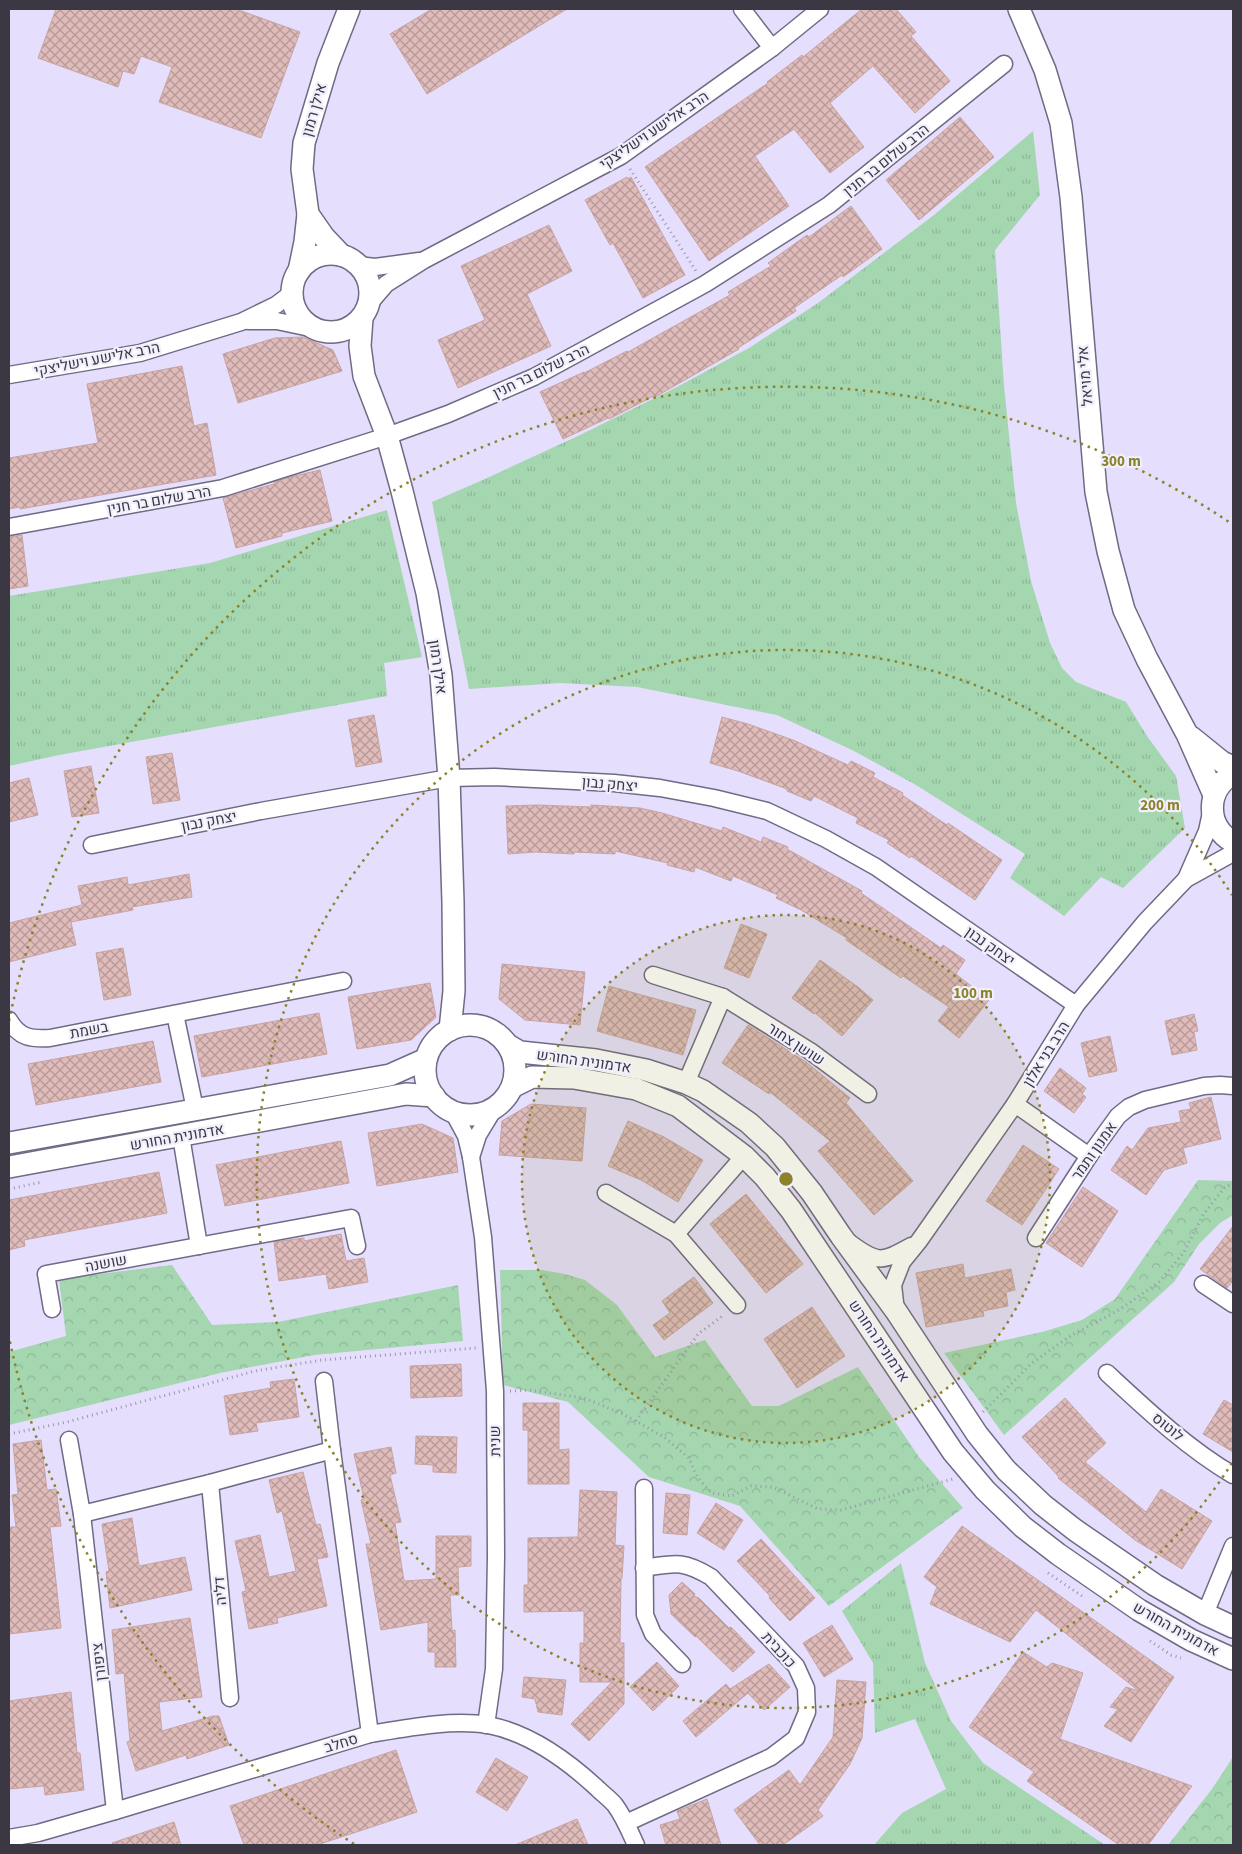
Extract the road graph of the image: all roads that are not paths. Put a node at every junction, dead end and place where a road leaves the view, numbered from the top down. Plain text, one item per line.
1 (349, 9) edge
2 (742, 9) edge
3 (820, 9) edge
4 (1018, 9) edge
5 (772, 48) junction
6 (1004, 64) dead end
7 (308, 214) junction
8 (349, 260) junction
9 (424, 260) junction
10 (299, 271) junction
11 (292, 292) junction
12 (365, 311) junction
13 (241, 322) junction
14 (321, 331) junction
15 (9, 375) edge
16 (364, 376) junction
17 (387, 436) junction
18 (9, 527) edge
19 (1187, 734) junction
20 (1233, 767) edge
21 (1233, 774) edge
22 (449, 778) junction
23 (1213, 800) junction
24 (1233, 842) edge
25 (92, 844) dead end
26 (1233, 853) edge
27 (1186, 879) junction
28 (454, 968) junction
29 (653, 975) dead end
30 (343, 981) dead end
31 (722, 997) junction
32 (1076, 1005) junction
33 (175, 1014) junction
34 (9, 1020) edge
35 (481, 1026) junction
36 (450, 1030) junction
37 (508, 1045) junction
38 (426, 1059) junction
39 (686, 1083) junction
40 (512, 1086) junction
41 (1233, 1086) edge
42 (868, 1094) dead end
43 (434, 1096) junction
44 (1015, 1104) junction
45 (495, 1107) junction
46 (195, 1109) junction
47 (452, 1110) junction
48 (181, 1136) junction
49 (9, 1144) edge
50 (744, 1156) junction
51 (1089, 1156) junction
52 (472, 1157) junction
53 (9, 1167) edge
54 (606, 1193) dead end
55 (676, 1234) junction
56 (841, 1236) junction
57 (1036, 1238) dead end
58 (919, 1241) junction
59 (199, 1246) junction
60 (357, 1246) dead end
61 (1202, 1284) dead end
62 (1233, 1304) edge
63 (738, 1305) road end
64 (52, 1309) dead end
65 (896, 1311) junction
66 (1107, 1373) dead end
67 (324, 1381) dead end
68 (69, 1440) dead end
69 (332, 1450) junction
70 (1233, 1475) edge
71 (210, 1483) junction
72 (644, 1488) dead end
73 (82, 1514) junction
74 (1233, 1546) edge
75 (644, 1568) junction
76 (1205, 1614) junction
77 (1233, 1627) edge
78 (1233, 1659) edge
79 (682, 1664) dead end
80 (230, 1698) dead end
81 (486, 1725) junction
82 (370, 1734) junction
83 (115, 1811) junction
84 (626, 1823) junction
85 (9, 1838) edge
86 (636, 1845) edge

1 - 7 street, אילן רמון
2 - 5 street
3 - 5 street, הרב אלישע וישליצקי
4 - 19 street, אלי מויאל
5 - 9 street, הרב אלישע וישליצקי
6 - 17 street, הרב שלום בר חנין
7 - 8 street, אילן רמון
7 - 10 street, אילן רמון
8 - 9 street, הרב אלישע וישליצקי
8 - 10 street
8 - 12 street
9 - 12 street, הרב אלישע וישליצקי
10 - 11 street
11 - 13 street, הרב אלישע וישליצקי
11 - 14 street
12 - 14 street
12 - 16 street, אילן רמון
13 - 14 street, הרב אלישע וישליצקי
13 - 15 street, הרב אלישע וישליצקי
14 - 16 street, אילן רמון
16 - 17 street, אילן רמון
17 - 18 street, הרב שלום בר חנין
17 - 22 street, אילן רמון
19 - 20 street, אלי מויאל
19 - 23 street, אלי מויאל
21 - 23 street
22 - 25 street, יצחק נבון
22 - 28 street, אילן רמון
22 - 32 street, יצחק נבון
23 - 24 street, אלי מויאל
23 - 27 street, הרב בני אלון
26 - 27 street, הרב בני אלון
27 - 32 street, הרב בני אלון
28 - 35 street, אילן רמון
28 - 36 street, אילן רמון
29 - 31 street, שושן צחור
30 - 33 street, בשמת
31 - 39 street
31 - 42 street, שושן צחור
32 - 44 street, הרב בני אלון
33 - 34 street, בשמת
33 - 46 street
35 - 36 street
35 - 37 street
36 - 38 street
37 - 39 street, אדמונית החורש
37 - 40 street
38 - 43 street
38 - 46 street, אדמונית החורש
39 - 56 street, אדמונית החורש
40 - 45 street
40 - 50 street, אדמונית החורש
41 - 51 street, אמנון ותמר
43 - 47 street
43 - 48 street, אדמונית החורש
44 - 51 street
44 - 58 street, הרב בני אלון
45 - 47 street
45 - 52 street, שנית
46 - 49 street, אדמונית החורש
47 - 52 street, שנית
48 - 53 street, אדמונית החורש
48 - 59 street
50 - 55 street
50 - 78 street, אדמונית החורש
51 - 57 street, אמנון ותמר
52 - 81 street, שנית
54 - 55 street
55 - 63 street
56 - 58 street, הרב בני אלון
56 - 65 street, אדמונית החורש
58 - 65 street, הרב בני אלון
59 - 60 street, שושנה
59 - 64 street, שושנה
61 - 62 street
65 - 76 street, אדמונית החורש
66 - 70 street, לוטוס
67 - 69 street
68 - 73 street, ציפורן
69 - 71 street
69 - 82 street
71 - 73 street
71 - 80 street, דליה
72 - 75 street
73 - 83 street, ציפורן
74 - 76 street
75 - 79 street
75 - 84 street, כוכבית
76 - 77 street, אדמונית החורש
81 - 82 street, סחלב
81 - 84 street, סחלב
82 - 83 street, סחלב
83 - 85 street, סחלב
84 - 86 street, סחלב

